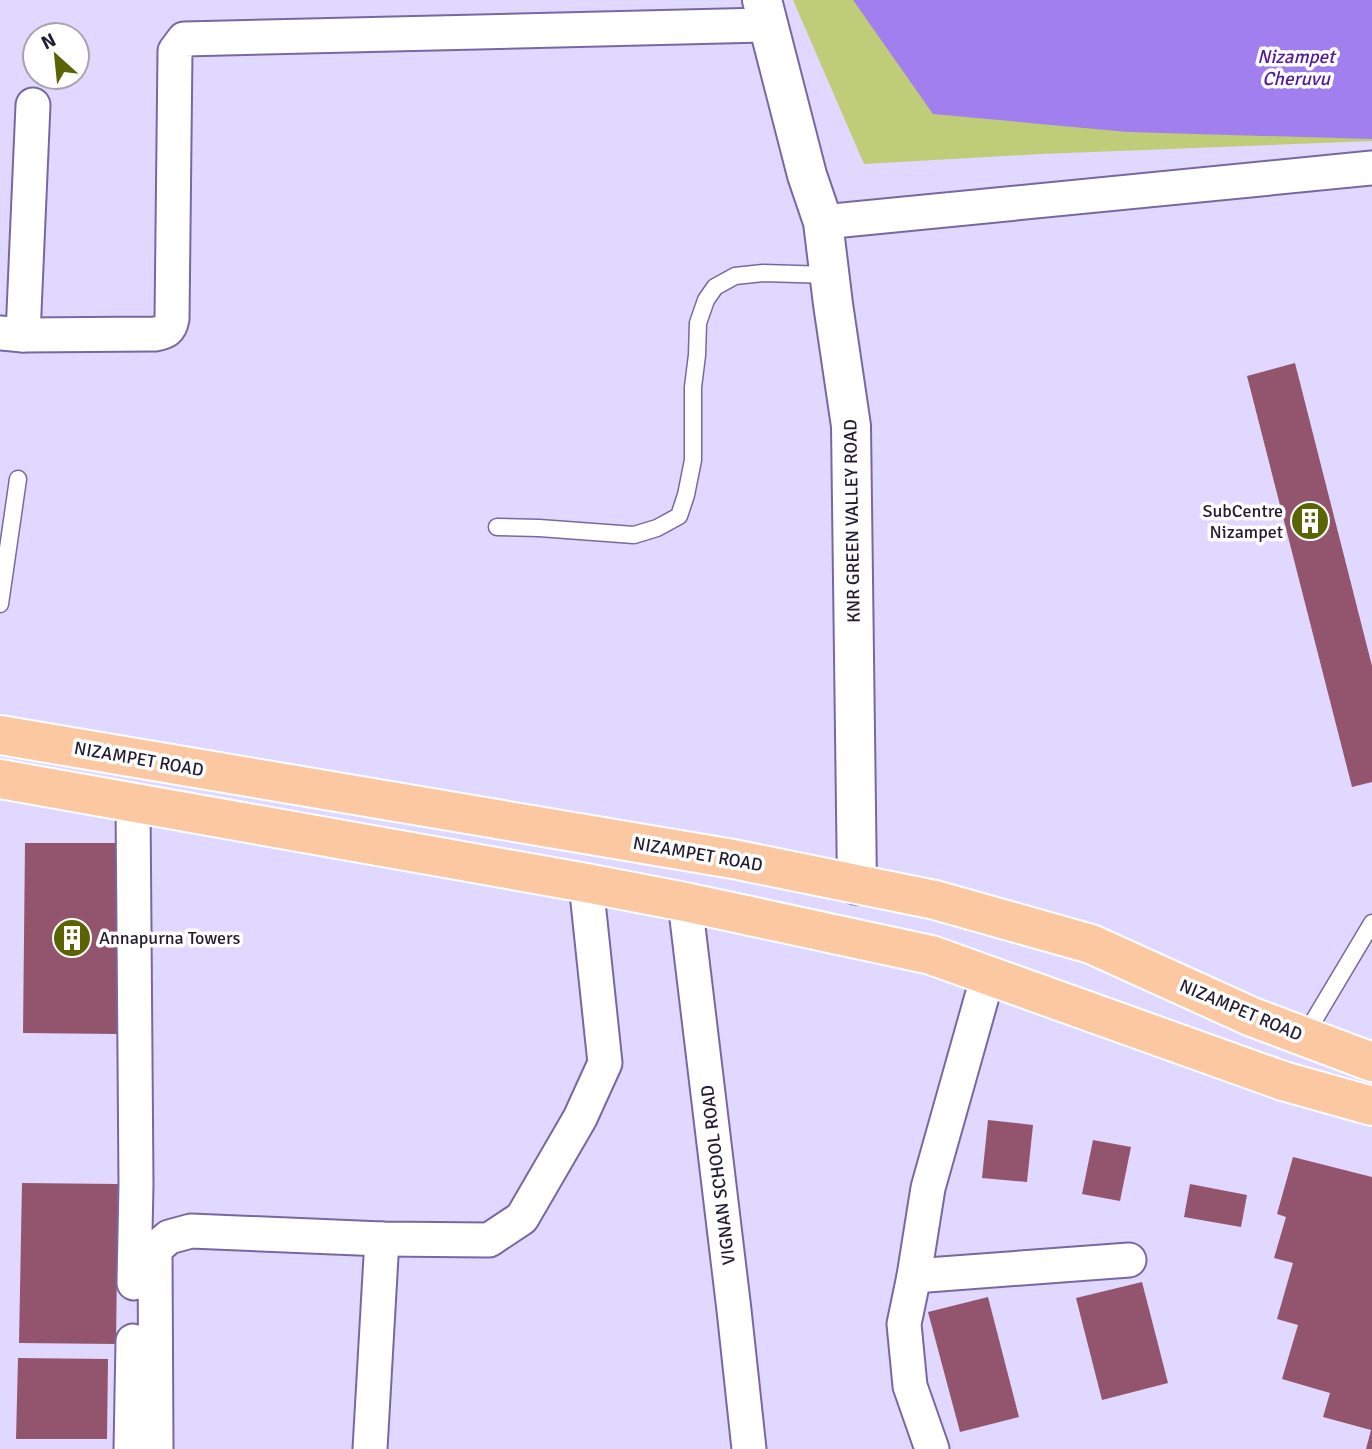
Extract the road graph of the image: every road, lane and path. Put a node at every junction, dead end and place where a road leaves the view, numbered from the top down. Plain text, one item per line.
1 (765, 12) edge
2 (33, 105) dead end
3 (1372, 168) edge
4 (824, 222) junction
5 (830, 275) junction
6 (12, 334) edge
7 (18, 479) dead end
8 (497, 527) dead end
9 (0, 604) edge
10 (0, 735) edge
11 (0, 779) edge
12 (133, 803) junction
13 (586, 883) junction
14 (858, 885) junction
15 (685, 902) junction
16 (1372, 923) edge
17 (1145, 969) junction
18 (988, 975) junction
19 (1121, 1023) junction
20 (1304, 1037) junction
21 (1372, 1062) edge
22 (1372, 1106) edge
23 (382, 1239) junction
24 (1129, 1261) dead end
25 (914, 1276) junction
26 (131, 1449) edge
27 (156, 1449) edge
28 (370, 1449) edge
29 (749, 1449) edge
30 (932, 1449) edge

1 - 4 street, KNR GREEN VALLEY ROAD
1 - 6 street
2 - 6 street
3 - 4 street
4 - 5 street, KNR GREEN VALLEY ROAD
5 - 8 lane
5 - 14 street, KNR GREEN VALLEY ROAD
7 - 9 lane
10 - 14 main road, NIZAMPET ROAD
11 - 12 main road
12 - 13 main road
12 - 26 street
13 - 15 main road
13 - 23 street
14 - 17 main road, NIZAMPET ROAD
15 - 18 main road
15 - 29 street, VIGNAN SCHOOL ROAD
16 - 20 lane
17 - 19 main road
17 - 20 main road, NIZAMPET ROAD
18 - 19 main road
18 - 25 street
19 - 22 main road
20 - 21 main road, NIZAMPET ROAD
23 - 27 street
23 - 28 street
24 - 25 street
25 - 30 street

